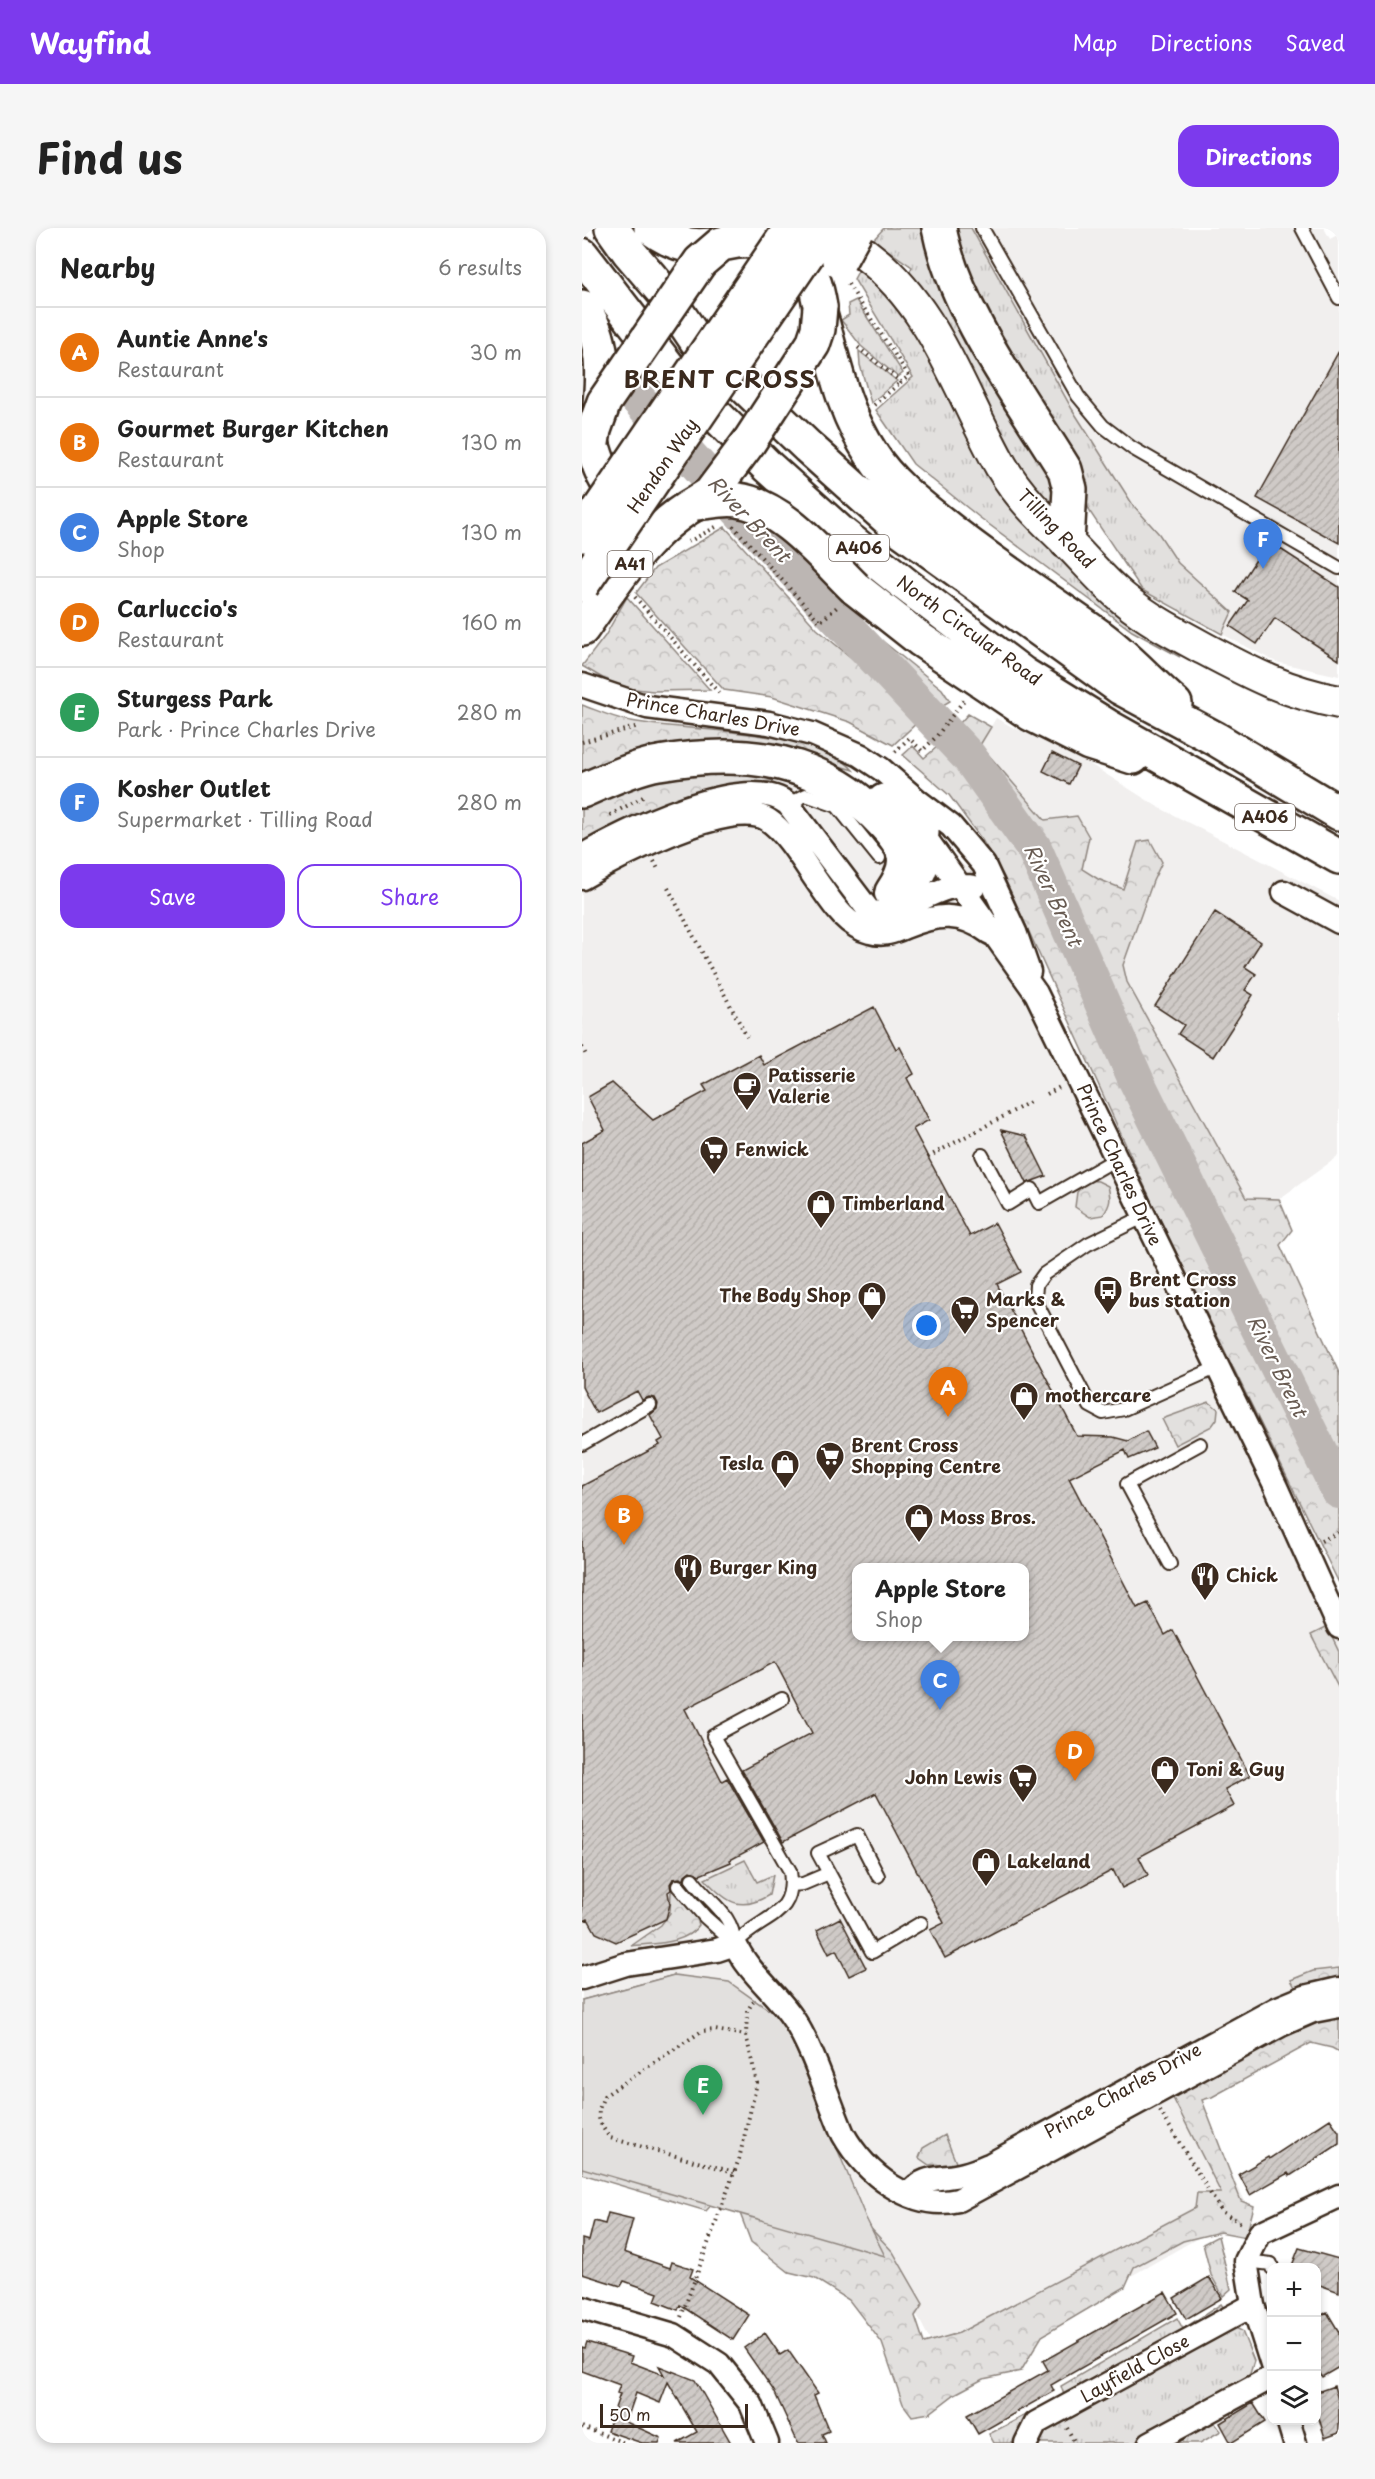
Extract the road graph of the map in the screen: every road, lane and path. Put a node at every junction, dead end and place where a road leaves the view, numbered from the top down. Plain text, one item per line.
1 (612, 228) edge
2 (651, 228) edge
3 (791, 228) edge
4 (939, 228) edge
5 (982, 228) edge
6 (1302, 228) edge
7 (851, 235) edge
8 (734, 238) edge
9 (582, 255) edge
10 (848, 283) dead end
11 (1339, 298) edge
12 (582, 307) edge
13 (820, 311) junction
14 (856, 347) dead end
15 (901, 382) junction
16 (870, 408) dead end
17 (591, 443) edge
18 (691, 506) junction
19 (728, 521) dead end
20 (582, 535) edge
21 (1067, 542) junction
22 (1339, 568) edge
23 (582, 585) edge
24 (842, 602) dead end
25 (582, 629) edge
26 (582, 685) edge
27 (964, 700) dead end
28 (1339, 702) edge
29 (641, 726) dead end
30 (1216, 739) junction
31 (582, 742) edge
32 (895, 752) dead end
33 (1192, 775) junction
34 (835, 783) junction
35 (582, 791) edge
36 (652, 793) dead end
37 (788, 804) junction
38 (1339, 813) edge
39 (602, 819) dead end
40 (930, 825) junction
41 (582, 856) edge
42 (1339, 857) edge
43 (879, 858) dead end
44 (582, 878) edge
45 (668, 888) dead end
46 (964, 888) junction
47 (853, 891) junction
48 (892, 892) junction
49 (1284, 892) dead end
50 (1001, 901) junction
51 (926, 919) junction
52 (1339, 922) edge
53 (996, 937) junction
54 (1036, 993) junction
55 (747, 1037) dead end
56 (582, 1047) edge
57 (587, 1057) dead end
58 (1032, 1101) dead end
59 (982, 1155) dead end
60 (928, 1157) dead end
61 (1116, 1159) junction
62 (1143, 1217) junction
63 (1218, 1367) junction
64 (650, 1405) dead end
65 (582, 1444) edge
66 (1200, 1444) dead end
67 (1170, 1564) dead end
68 (1339, 1627) edge
69 (782, 1699) dead end
70 (829, 1873) junction
71 (878, 1876) dead end
72 (692, 1879) dead end
73 (792, 1884) junction
74 (678, 1886) dead end
75 (921, 1923) dead end
76 (735, 1944) junction
77 (582, 1978) edge
78 (765, 1986) junction
79 (1339, 1989) edge
80 (1339, 2006) edge
81 (746, 2035) junction
82 (1150, 2095) junction
83 (734, 2172) junction
84 (909, 2194) junction
85 (1339, 2196) edge
86 (1260, 2234) junction
87 (1246, 2261) junction
88 (1267, 2264) edge
89 (1253, 2305) junction
90 (582, 2308) edge
91 (674, 2335) junction
92 (1267, 2349) edge
93 (1267, 2380) edge
94 (1289, 2425) edge
95 (582, 2427) edge
96 (625, 2443) edge
97 (767, 2443) edge
98 (1026, 2443) edge
99 (1150, 2443) edge
100 (1295, 2443) edge

1 - 30 highway, A406
2 - 8 highway
3 - 20 highway, Hendon Way, bridge
4 - 21 highway
5 - 22 lane
6 - 11 lane
7 - 13 highway, bridge
7 - 21 street, Tilling Road
7 - 23 highway, Hendon Way / A41, bridge
8 - 13 highway, bridge
8 - 17 highway, bridge
9 - 33 highway, North Circular Road / A406
10 - 15 path
12 - 17 highway, bridge
13 - 18 highway, bridge
13 - 30 highway, A406
14 - 15 path
15 - 16 path
17 - 18 highway, bridge
18 - 25 highway, A41
18 - 33 highway, A406, bridge
19 - 24 path
21 - 28 street, Tilling Road
26 - 40 street, Prince Charles Drive
27 - 32 path
29 - 31 path
30 - 38 highway, A406
33 - 42 highway, North Circular Road / A406
34 - 35 highway
34 - 40 highway
34 - 48 highway
36 - 39 path
37 - 41 street
37 - 43 lane
37 - 47 street
40 - 46 street
40 - 48 street
40 - 50 street, Prince Charles Drive
44 - 51 street, Prince Charles Drive
45 - 55 path
46 - 47 street
46 - 50 street
46 - 51 street
46 - 53 street, Prince Charles Drive
47 - 48 street
49 - 52 street
50 - 54 street, Prince Charles Drive
51 - 53 street, Prince Charles Drive
53 - 54 street, Prince Charles Drive
54 - 61 street, Prince Charles Drive
56 - 57 path
58 - 60 path
59 - 61 lane
61 - 62 street, Prince Charles Drive
62 - 63 street, Prince Charles Drive
62 - 63 lane
63 - 68 street, Prince Charles Drive
64 - 65 lane
66 - 67 lane
69 - 73 lane
70 - 71 lane
70 - 73 lane
70 - 75 lane
72 - 76 lane
73 - 76 lane
74 - 76 lane
76 - 77 street
76 - 78 street, Prince Charles Drive
78 - 81 path
78 - 84 street, Prince Charles Drive
79 - 84 street, Prince Charles Drive
80 - 82 street, Prince Charles Drive
81 - 83 path
81 - 83 path
82 - 84 street, Prince Charles Drive
82 - 86 path
83 - 91 path
85 - 86 street
86 - 87 street
87 - 88 lane
87 - 89 street
89 - 92 street
89 - 98 street, Layfield Close
90 - 91 street
91 - 97 street
93 - 99 street
94 - 100 street
95 - 96 path

